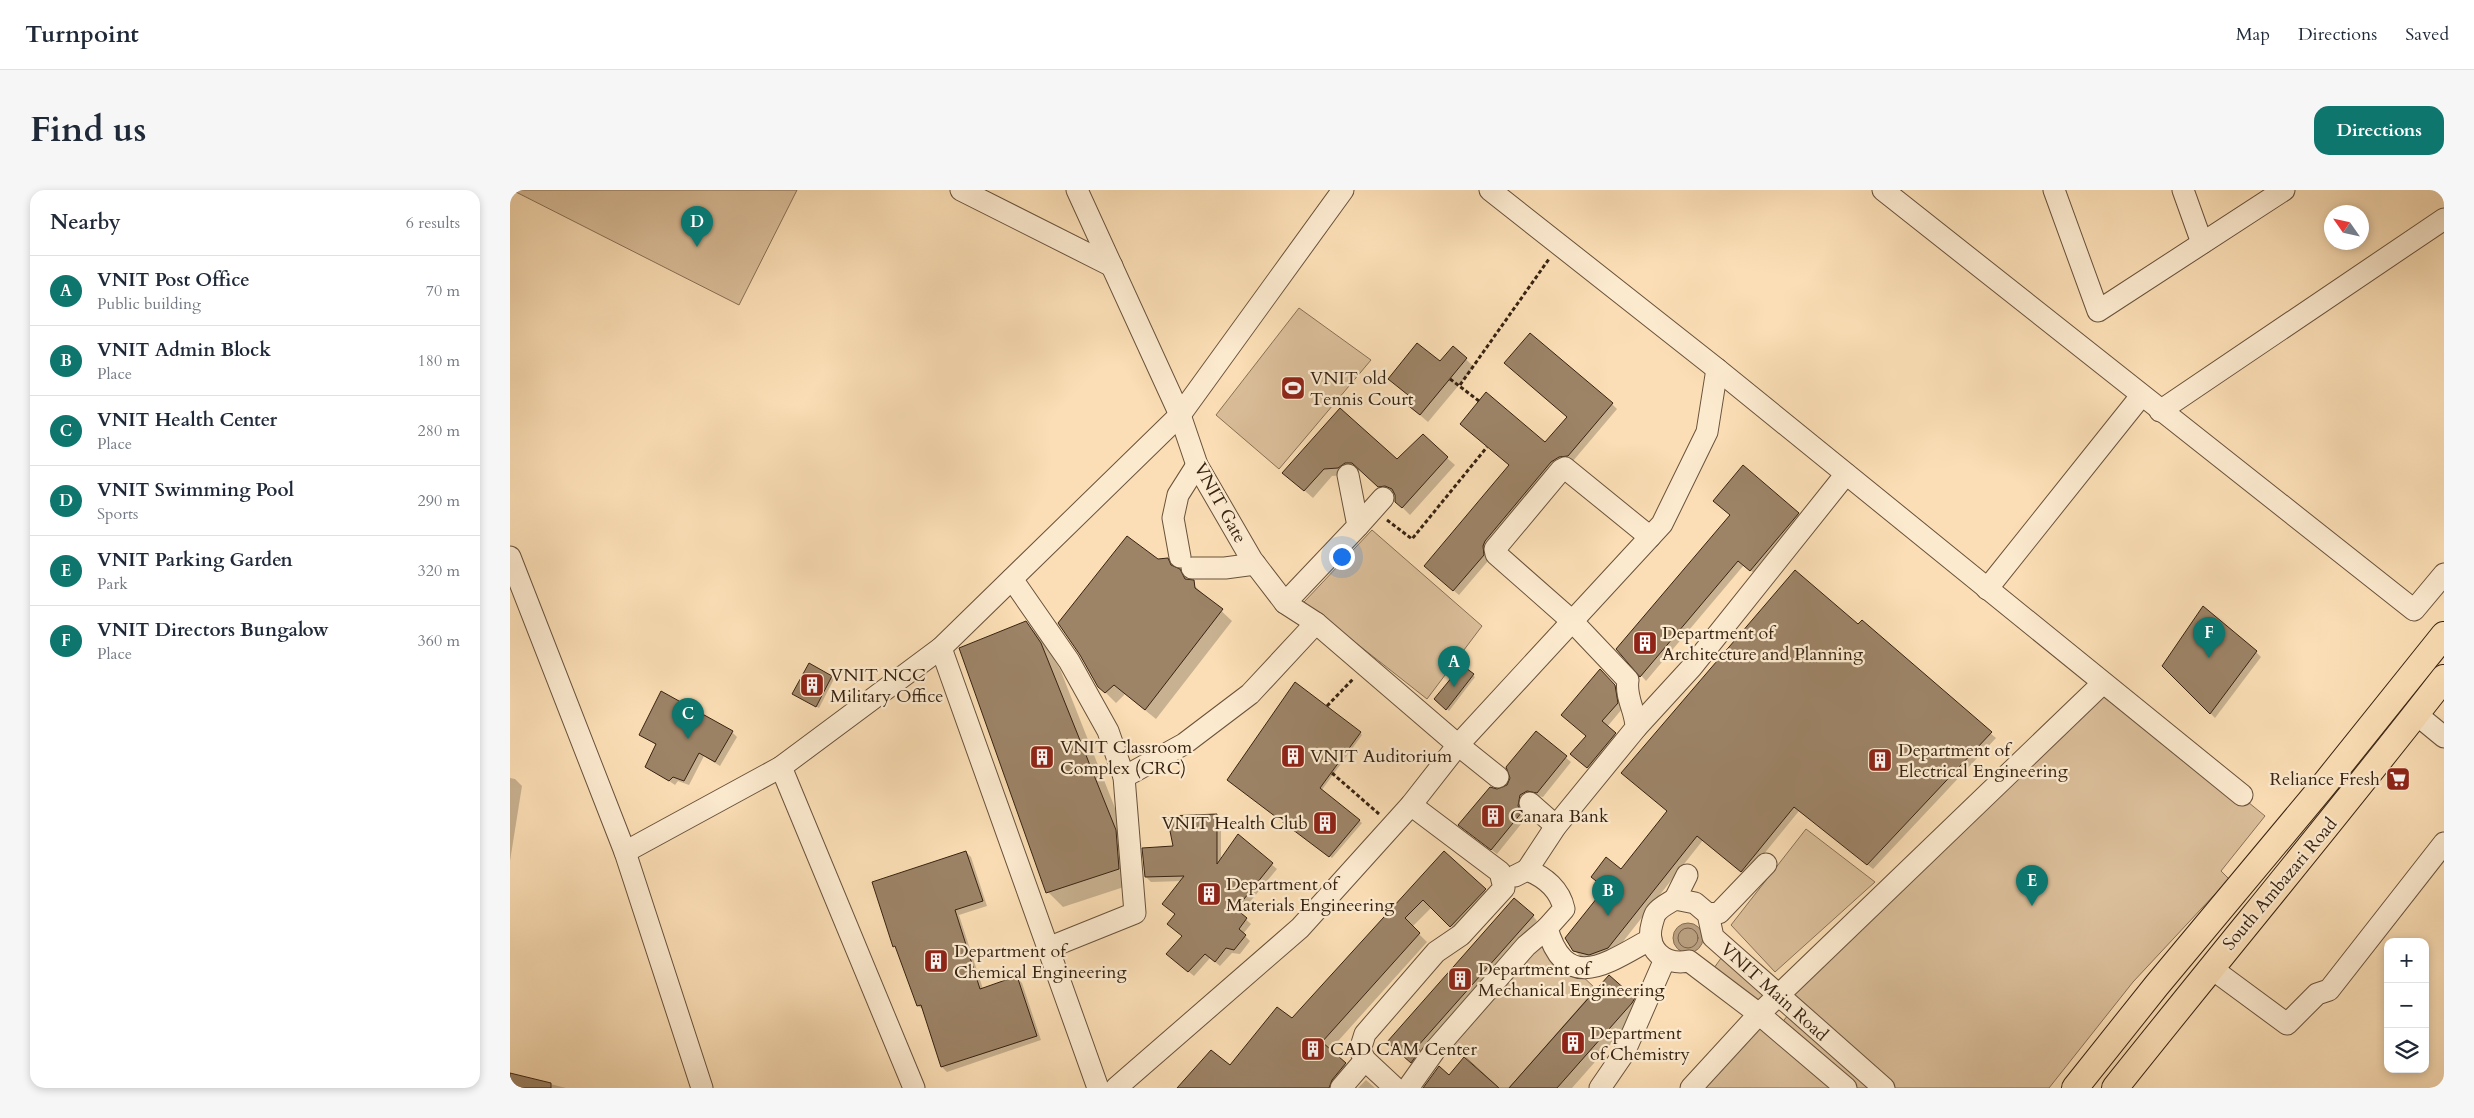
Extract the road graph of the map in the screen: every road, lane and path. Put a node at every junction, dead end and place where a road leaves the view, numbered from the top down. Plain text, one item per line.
1 (961, 190) edge
2 (1077, 190) edge
3 (1343, 190) edge
4 (1490, 190) edge
5 (1883, 190) edge
6 (2054, 190) edge
7 (2183, 190) edge
8 (2284, 190) edge
9 (2444, 219) edge
10 (2202, 243) junction
11 (1559, 245) junction
12 (1112, 266) junction
13 (1717, 368) junction
14 (1450, 379) dead end
15 (1460, 385) junction
16 (2141, 396) junction
17 (1479, 401) dead end
18 (2160, 411) junction
19 (1180, 415) junction
20 (1487, 447) dead end
21 (1197, 465) junction
22 (1846, 474) junction
23 (1348, 475) dead end
24 (1378, 504) joint
25 (1358, 526) junction
26 (1650, 537) junction
27 (510, 557) edge
28 (1255, 564) junction
29 (2444, 574) edge
30 (1012, 579) junction
31 (1987, 589) junction
32 (1285, 603) junction
33 (1572, 622) junction
34 (1316, 623) junction
35 (2444, 635) edge
36 (941, 648) junction
37 (1365, 665) junction
38 (2444, 678) edge
39 (2103, 683) junction
40 (1327, 706) dead end
41 (2416, 714) junction
42 (1636, 728) junction
43 (2444, 737) edge
44 (1458, 745) junction
45 (780, 766) junction
46 (1332, 773) dead end
47 (1124, 777) junction
48 (1498, 777) dead end
49 (2242, 796) dead end
50 (1530, 803) dead end
51 (1411, 805) junction
52 (1392, 825) junction
53 (1556, 826) junction
54 (2444, 843) edge
55 (625, 852) junction
56 (1766, 864) dead end
57 (1527, 870) junction
58 (1687, 875) dead end
59 (1504, 881) junction
60 (1674, 899) junction
61 (1708, 914) junction
62 (1547, 928) junction
63 (1650, 939) junction
64 (1048, 948) junction
65 (1665, 959) junction
66 (2211, 968) junction
67 (1777, 996) junction
68 (1758, 1014) junction
69 (1365, 1060) junction
70 (1397, 1087) edge
71 (702, 1088) edge
72 (914, 1088) edge
73 (1098, 1088) edge
74 (1116, 1088) edge
75 (1341, 1088) edge
76 (1600, 1088) edge
77 (1691, 1088) edge
78 (1846, 1088) edge
79 (1884, 1088) edge
80 (2075, 1088) edge
81 (2115, 1088) edge

1 - 12 street
2 - 12 street, VNIT Gate
3 - 19 street
4 - 11 street
5 - 16 street
6 - 10 street
7 - 10 street
8 - 10 street
9 - 18 street
11 - 13 street
11 - 15 path
12 - 19 street, VNIT Gate
13 - 22 street
13 - 26 street
14 - 15 path
15 - 17 path
16 - 18 street
16 - 31 street
18 - 29 street
19 - 21 street, VNIT Gate
19 - 30 street
20 - 24 path
21 - 28 street, VNIT Gate
21 - 28 street
22 - 31 street
22 - 42 street
23 - 25 street
24 - 25 street
25 - 32 street
26 - 33 street
26 - 33 street
27 - 55 street
28 - 32 street, VNIT Gate
30 - 36 street
30 - 47 street
31 - 39 street
32 - 34 street, VNIT Gate
33 - 42 street
33 - 44 street
34 - 37 street, VNIT Gate
34 - 47 street
35 - 80 main road
36 - 45 street
36 - 64 street
37 - 40 path
37 - 44 street, VNIT Gate
38 - 41 main road, South Ambazari Road
39 - 49 street
39 - 67 street
41 - 43 street
41 - 66 main road, South Ambazari Road
42 - 53 street
44 - 48 street, VNIT Gate
44 - 51 street
45 - 55 street
45 - 72 street
46 - 52 path
47 - 64 street
50 - 53 street
51 - 52 street
51 - 59 street
52 - 74 street
53 - 57 street
54 - 66 street
55 - 71 street
56 - 61 street
57 - 59 street
57 - 62 street
58 - 60 street
59 - 69 street
60 - 61 street
60 - 63 street
61 - 67 street, VNIT Main Road
62 - 63 street
62 - 70 street
63 - 65 street
64 - 73 street
65 - 68 street, VNIT Main Road
65 - 76 street
66 - 81 main road, South Ambazari Road
67 - 68 street
67 - 79 street, VNIT Main Road
68 - 77 street
68 - 78 street, VNIT Main Road
69 - 70 street
69 - 75 street

